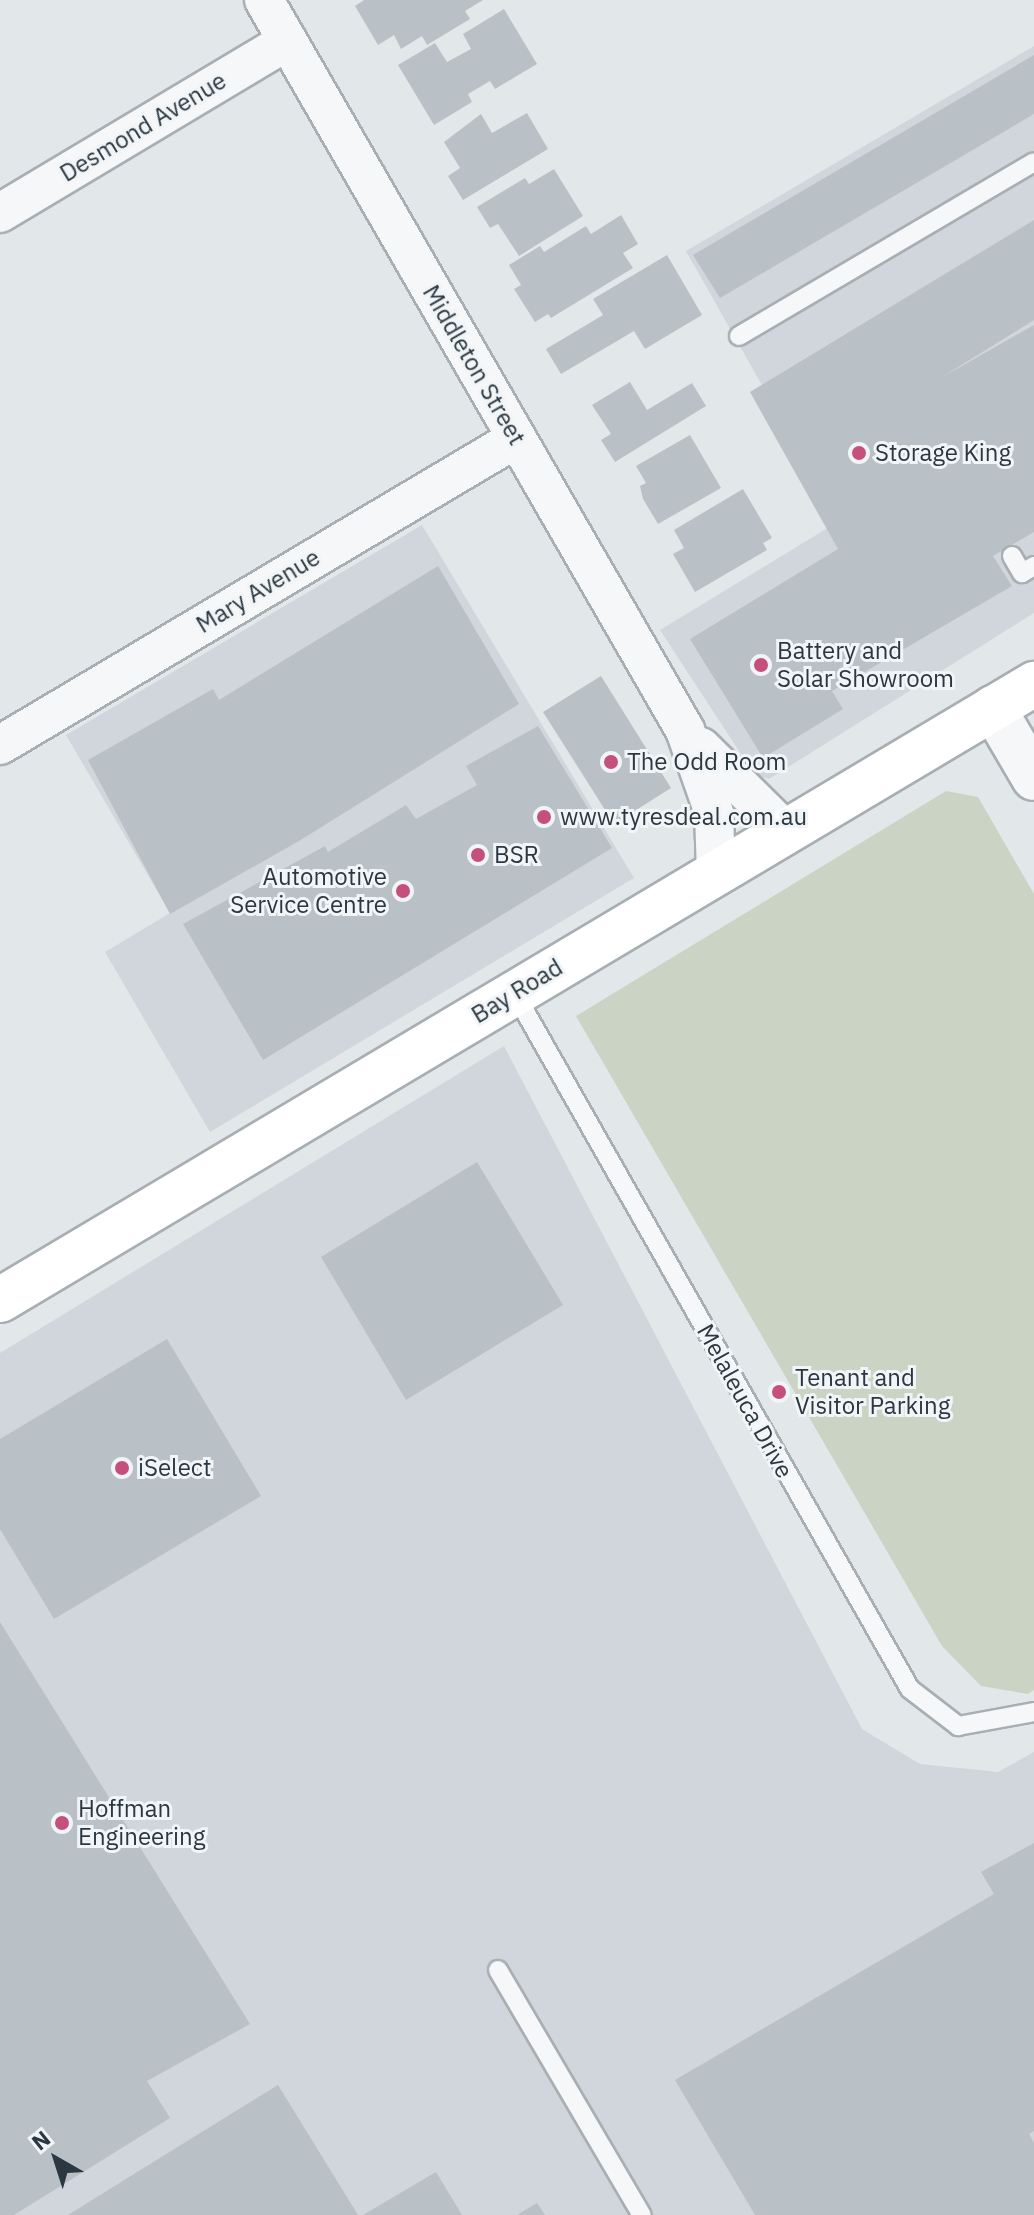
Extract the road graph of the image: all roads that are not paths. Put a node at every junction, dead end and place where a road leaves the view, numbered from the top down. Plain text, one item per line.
1 (264, 0) edge
2 (287, 41) junction
3 (1034, 162) edge
4 (0, 213) edge
5 (739, 336) dead end
6 (517, 438) junction
7 (1012, 556) dead end
8 (1034, 566) edge
9 (1034, 684) edge
10 (993, 708) junction
11 (685, 730) junction
12 (0, 745) edge
13 (1034, 778) edge
14 (785, 830) junction
15 (716, 872) junction
16 (515, 993) junction
17 (0, 1300) edge
18 (1034, 1712) edge
19 (498, 1970) dead end
20 (642, 2215) edge

1 - 2 street, Middleton Street
2 - 4 street, Desmond Avenue
2 - 6 street, Middleton Street
3 - 5 lane
6 - 11 street, Middleton Street
6 - 12 street, Mary Avenue
7 - 8 lane
9 - 10 main road, Bay Road
10 - 13 street
10 - 14 main road, Bay Road
11 - 14 street, Middleton Street
11 - 15 street, Middleton Street
14 - 15 main road, Bay Road
15 - 16 main road, Bay Road
16 - 17 main road, Bay Road
16 - 18 lane, Melaleuca Drive
19 - 20 lane

